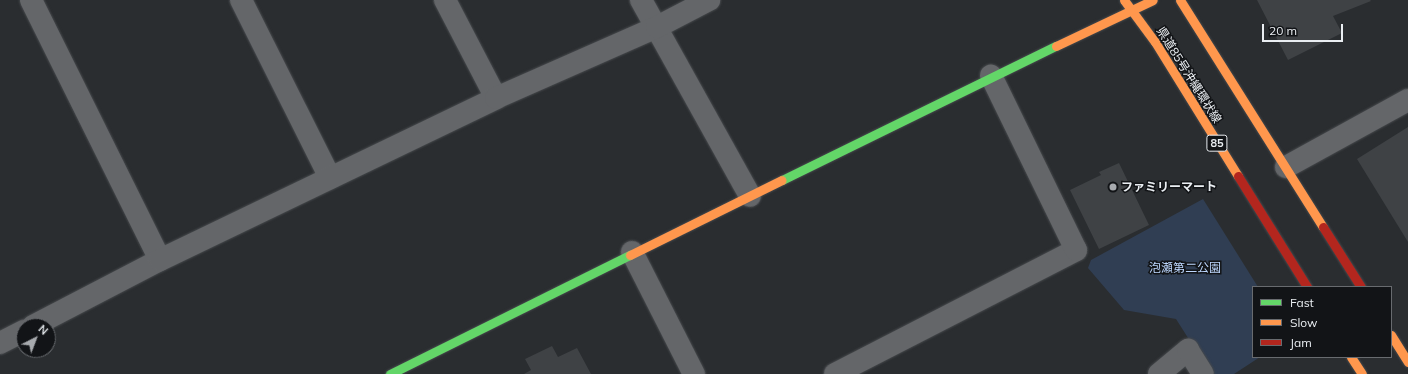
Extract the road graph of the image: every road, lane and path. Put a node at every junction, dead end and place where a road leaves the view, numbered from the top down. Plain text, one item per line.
1 (30, 0) edge
2 (241, 0) edge
3 (445, 0) edge
4 (641, 0) edge
5 (709, 0) edge
6 (1124, 0) edge
7 (1153, 0) edge
8 (1180, 0) edge
9 (1132, 10) junction
10 (657, 27) junction
11 (991, 76) junction
12 (496, 98) junction
13 (1408, 100) edge
14 (1286, 167) junction
15 (330, 178) junction
16 (750, 196) junction
17 (632, 252) junction
18 (160, 260) junction
19 (1306, 286) edge
20 (1360, 286) edge
21 (48, 318) edge
22 (16, 335) edge
23 (1392, 337) edge
24 (0, 343) edge
25 (1352, 358) edge
26 (1408, 362) edge
27 (390, 374) edge
28 (694, 374) edge
29 (835, 374) edge
30 (1159, 374) edge
31 (1203, 374) edge
32 (1362, 374) edge

1 - 18 street
2 - 15 street
3 - 12 street
4 - 10 street
5 - 10 street
6 - 9 street, 県道85号沖縄環状線 / 85
7 - 9 street
8 - 14 street
9 - 11 street
9 - 19 street, 県道85号沖縄環状線 / 85
10 - 12 street
10 - 16 street
11 - 16 street
11 - 29 street
12 - 15 street
13 - 14 street
14 - 20 street
15 - 18 street
16 - 17 street
17 - 27 street
17 - 28 street
18 - 21 street
22 - 24 street
23 - 26 street
25 - 32 street
30 - 31 street

